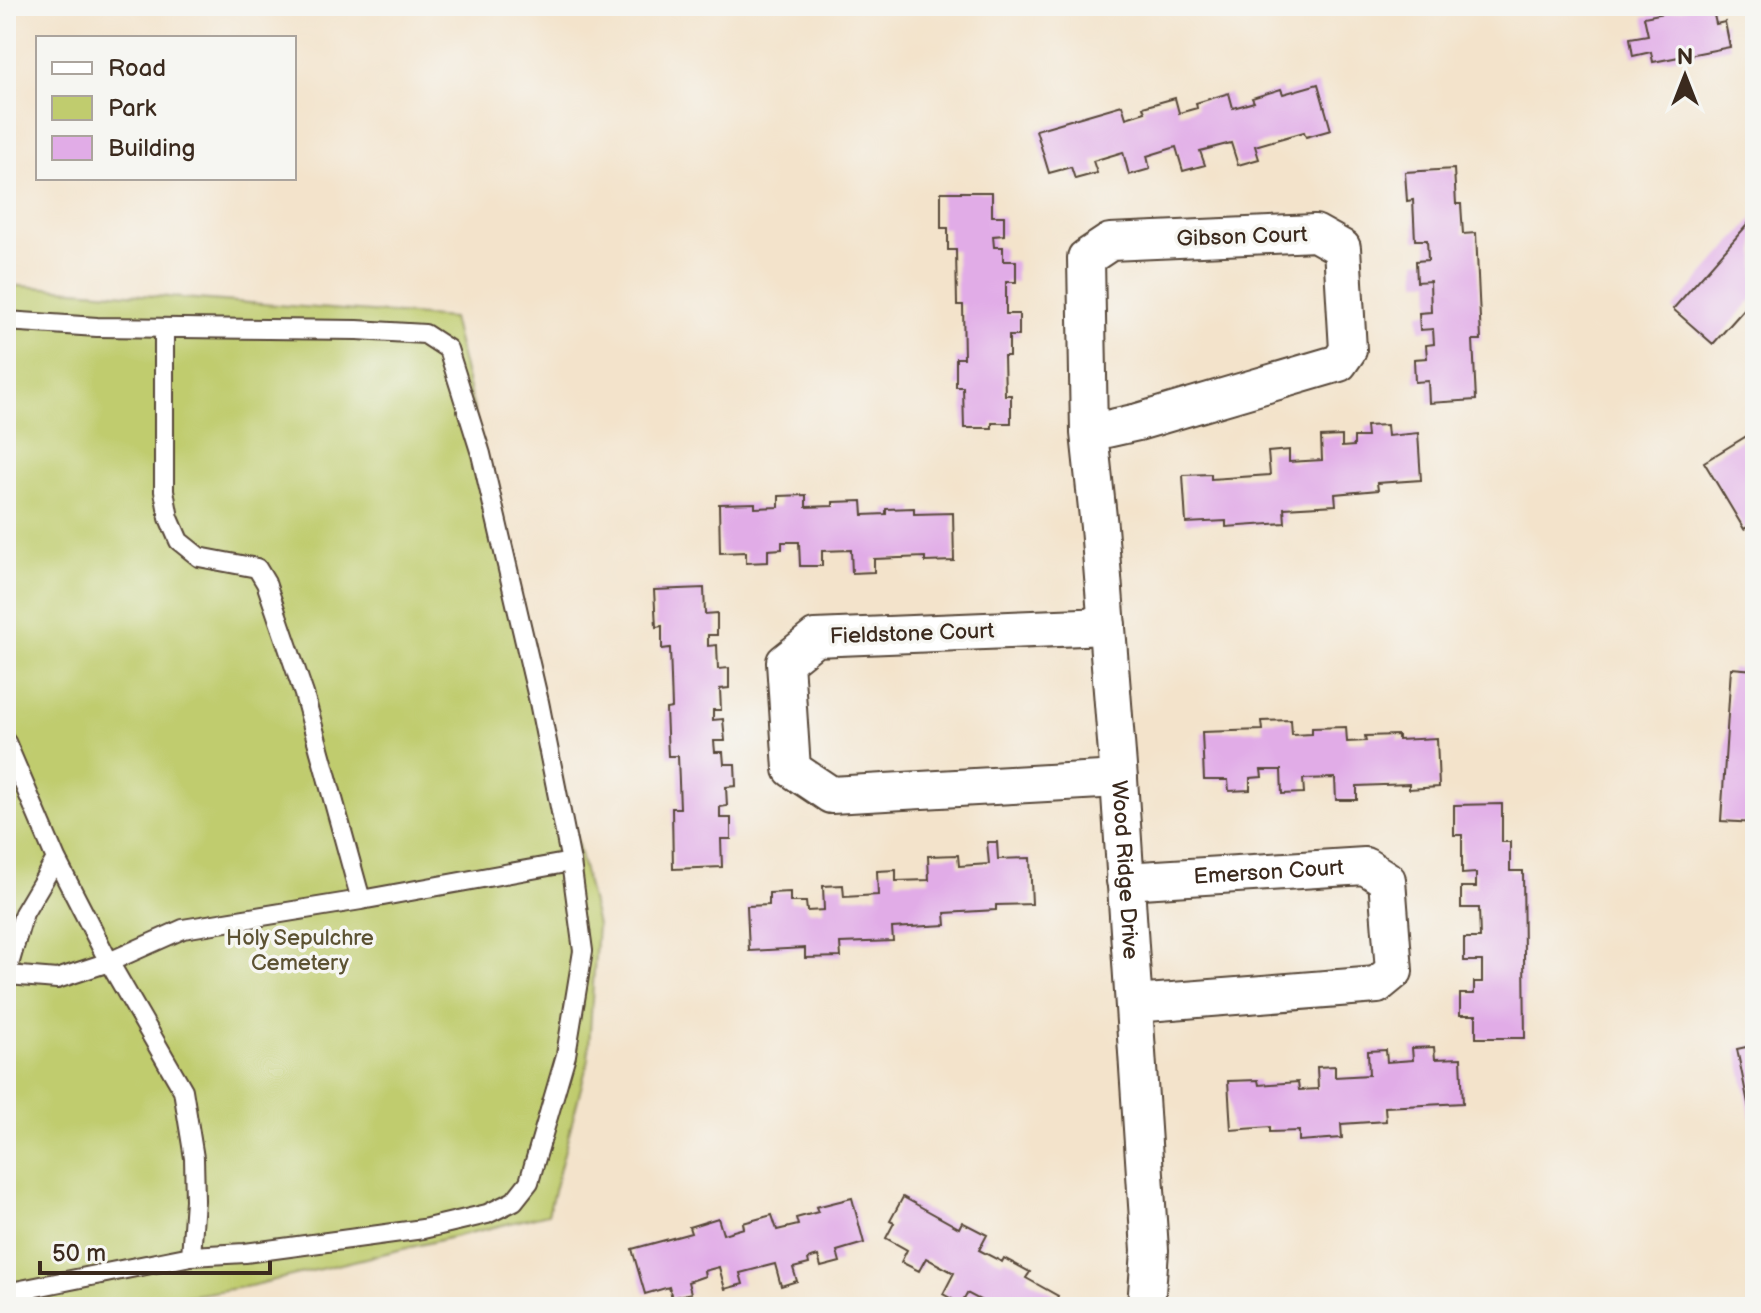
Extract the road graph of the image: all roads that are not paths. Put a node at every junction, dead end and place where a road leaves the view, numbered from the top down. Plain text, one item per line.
1 (6, 321) edge
2 (164, 328) junction
3 (1089, 433) junction
4 (1107, 626) junction
5 (6, 742) edge
6 (1119, 779) junction
7 (56, 859) junction
8 (571, 862) junction
9 (1125, 881) junction
10 (361, 900) junction
11 (109, 962) junction
12 (7, 975) edge
13 (1134, 1004) junction
14 (191, 1256) junction
15 (6, 1293) edge
16 (1146, 1307) edge

1 - 2 lane
2 - 8 lane
2 - 10 lane
3 - 3 street, Gibson Court
3 - 4 street, Wood Ridge Drive
4 - 6 street, Wood Ridge Drive
4 - 6 street, Fieldstone Court
5 - 7 lane
6 - 9 street, Wood Ridge Drive
7 - 11 lane
7 - 12 lane
8 - 10 lane
8 - 14 lane
9 - 13 street, Wood Ridge Drive
9 - 13 street, Emerson Court
10 - 11 lane
11 - 12 lane
11 - 14 lane
13 - 16 street, Wood Ridge Drive
14 - 15 lane

